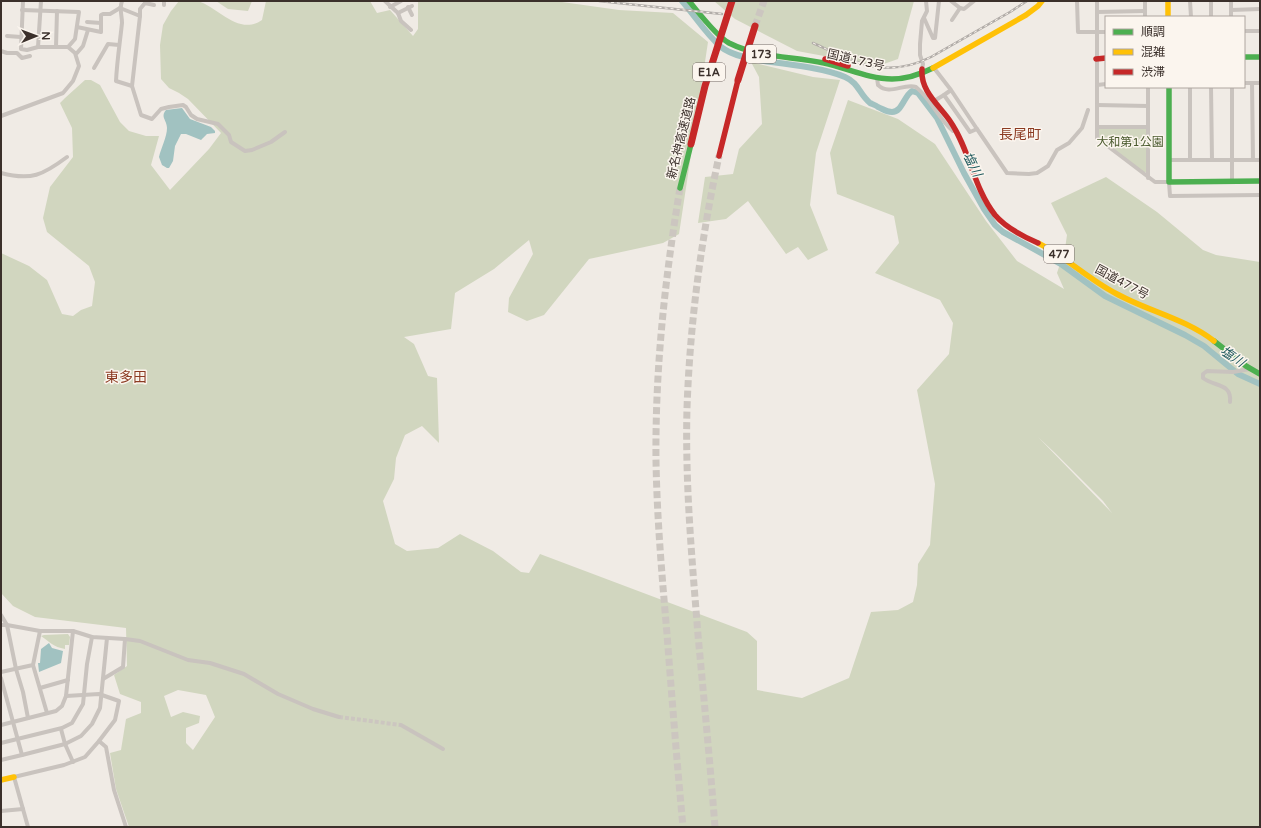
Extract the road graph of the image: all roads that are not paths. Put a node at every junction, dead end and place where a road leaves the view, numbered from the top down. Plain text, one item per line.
1 (23, 1) edge
2 (41, 1) edge
3 (122, 1) edge
4 (384, 1) edge
5 (401, 1) edge
6 (689, 1) edge
7 (694, 1) edge
8 (732, 1) edge
9 (926, 1) edge
10 (939, 1) edge
11 (951, 1) edge
12 (974, 1) edge
13 (1037, 1) edge
14 (1042, 1) edge
15 (1077, 1) edge
16 (1097, 1) edge
17 (1145, 1) edge
18 (1168, 1) edge
19 (1190, 1) edge
20 (1211, 1) edge
21 (1231, 1) edge
22 (154, 5) dead end
23 (390, 7) junction
24 (120, 8) junction
25 (960, 8) junction
26 (1260, 9) edge
27 (22, 10) junction
28 (1231, 10) junction
29 (40, 11) junction
30 (57, 11) junction
31 (1145, 11) junction
32 (1097, 12) junction
33 (398, 13) junction
34 (412, 15) dead end
35 (140, 16) junction
36 (1145, 16) edge
37 (1168, 16) edge
38 (1191, 16) edge
39 (1211, 16) edge
40 (1231, 16) edge
41 (924, 18) junction
42 (952, 20) dead end
43 (87, 22) dead end
44 (101, 23) junction
45 (755, 26) tunnel mouth
46 (77, 27) junction
47 (88, 30) junction
48 (411, 30) dead end
49 (1245, 31) edge
50 (1260, 31) edge
51 (1096, 32) junction
52 (1105, 32) edge
53 (7, 36) dead end
54 (21, 37) junction
55 (119, 45) junction
56 (38, 47) junction
57 (56, 47) junction
58 (68, 47) junction
59 (1, 51) edge
60 (77, 53) dead end
61 (30, 56) dead end
62 (1245, 57) edge
63 (1260, 57) edge
64 (1096, 58) junction
65 (1105, 58) edge
66 (94, 68) dead end
67 (934, 68) junction
68 (922, 71) junction
69 (878, 78) junction
70 (1245, 83) edge
71 (1252, 83) junction
72 (1260, 83) edge
73 (1097, 84) junction
74 (1105, 84) edge
75 (132, 86) junction
76 (1148, 88) edge
77 (1169, 88) edge
78 (1190, 88) edge
79 (1211, 88) edge
80 (1232, 88) edge
81 (951, 90) junction
82 (944, 95) junction
83 (934, 101) junction
84 (1097, 105) junction
85 (1148, 106) junction
86 (1088, 110) dead end
87 (1, 116) edge
88 (1097, 127) junction
89 (1148, 127) junction
90 (977, 129) junction
91 (284, 132) dead end
92 (957, 134) junction
93 (719, 156) tunnel mouth
94 (67, 157) dead end
95 (1169, 160) junction
96 (1190, 160) junction
97 (1212, 160) junction
98 (1232, 160) junction
99 (1253, 160) junction
100 (1260, 160) edge
101 (1, 173) edge
102 (1148, 178) junction
103 (1232, 181) junction
104 (1260, 181) edge
105 (1170, 182) junction
106 (680, 188) tunnel mouth
107 (1260, 195) edge
108 (1251, 369) junction
109 (1260, 374) edge
110 (1230, 402) dead end
111 (1, 615) edge
112 (1, 625) edge
113 (7, 625) junction
114 (40, 631) junction
115 (73, 631) junction
116 (92, 637) junction
117 (107, 638) junction
118 (125, 639) junction
119 (33, 665) junction
120 (16, 669) junction
121 (1, 672) edge
122 (1, 678) edge
123 (103, 679) junction
124 (68, 680) junction
125 (40, 688) junction
126 (84, 694) junction
127 (101, 694) junction
128 (66, 696) junction
129 (46, 713) junction
130 (339, 717) tunnel mouth
131 (28, 718) junction
132 (13, 722) junction
133 (1, 725) edge
134 (401, 725) tunnel mouth
135 (61, 729) junction
136 (17, 739) junction
137 (99, 741) junction
138 (1, 743) edge
139 (65, 744) junction
140 (443, 749) dead end
141 (22, 755) junction
142 (1, 760) edge
143 (73, 762) junction
144 (14, 777) junction
145 (1, 780) edge
146 (23, 809) junction
147 (1, 811) edge
148 (28, 827) edge
149 (126, 827) edge

1 - 27 street
2 - 29 street
3 - 24 street
4 - 23 street
5 - 23 street
6 - 69 main road, 国道173号 / 173
7 - 68 main road, 国道173号 / 173
8 - 106 main road, 新名神高速道路 / E1A, bridge
9 - 41 street
10 - 41 street
11 - 25 street
12 - 25 street
13 - 68 main road, 国道173号 / 173
14 - 67 main road, 国道173号 / 173
15 - 51 street
16 - 32 street
17 - 31 street
18 - 37 main road
19 - 38 street
20 - 39 street
21 - 28 street
22 - 35 street
23 - 33 street
24 - 35 street
24 - 44 street
24 - 55 street
25 - 42 street
26 - 28 street
27 - 29 street
27 - 54 street
28 - 40 street
29 - 30 street
29 - 56 street
30 - 46 street
30 - 57 street
31 - 32 street
31 - 36 street
32 - 51 street
33 - 34 street
33 - 48 street
35 - 75 street
41 - 68 street
43 - 44 street
44 - 47 street
45 - 93 main road, E1A, bridge
46 - 47 street
46 - 58 street
47 - 60 street
49 - 50 street
51 - 52 street
51 - 64 street
53 - 54 street
54 - 56 street
55 - 66 street
55 - 75 street
56 - 57 street
57 - 58 street
58 - 87 street
59 - 61 street
62 - 63 main road
64 - 65 main road
64 - 73 street
67 - 68 main road, 国道173号 / 173
67 - 81 street
68 - 69 main road, 国道173号 / 173
68 - 83 main road, 国道477号 / 477
69 - 92 street
70 - 71 street
71 - 72 street
71 - 99 street
73 - 74 street
73 - 84 street
75 - 91 street
76 - 85 street
77 - 95 main road
78 - 96 street
79 - 97 street
80 - 98 street
81 - 82 street
81 - 90 street
82 - 83 street
82 - 90 street
83 - 92 main road, 国道477号 / 477
84 - 85 street
84 - 88 street
85 - 89 street
86 - 90 street
88 - 89 street
88 - 102 street
89 - 102 street
92 - 108 main road, 国道477号 / 477
94 - 101 street
95 - 96 street
95 - 105 main road
96 - 97 street
97 - 98 street
98 - 99 street
98 - 103 street
99 - 100 street
102 - 105 street
103 - 104 main road
103 - 105 main road
105 - 107 street
108 - 109 main road, 国道477号 / 477
108 - 110 street
111 - 113 street
112 - 113 street
113 - 114 street
113 - 120 street
114 - 115 street
114 - 119 street
115 - 116 street
115 - 124 street
116 - 117 street
116 - 126 street
117 - 118 street
117 - 123 street
118 - 123 street
118 - 130 street
119 - 120 street
119 - 125 street
120 - 121 street
120 - 131 street
122 - 132 street
123 - 127 street
124 - 125 street
124 - 128 street
125 - 129 street
126 - 127 street
126 - 128 street
126 - 135 street
127 - 137 street
127 - 139 street
128 - 129 street
129 - 131 street
131 - 132 street
132 - 133 street
132 - 136 street
134 - 140 street
135 - 136 street
135 - 139 street
136 - 138 street
136 - 141 street
137 - 143 street
137 - 149 street
139 - 141 street
139 - 143 street
141 - 142 street
143 - 144 street
144 - 145 main road
144 - 146 street
146 - 147 street
146 - 148 street

